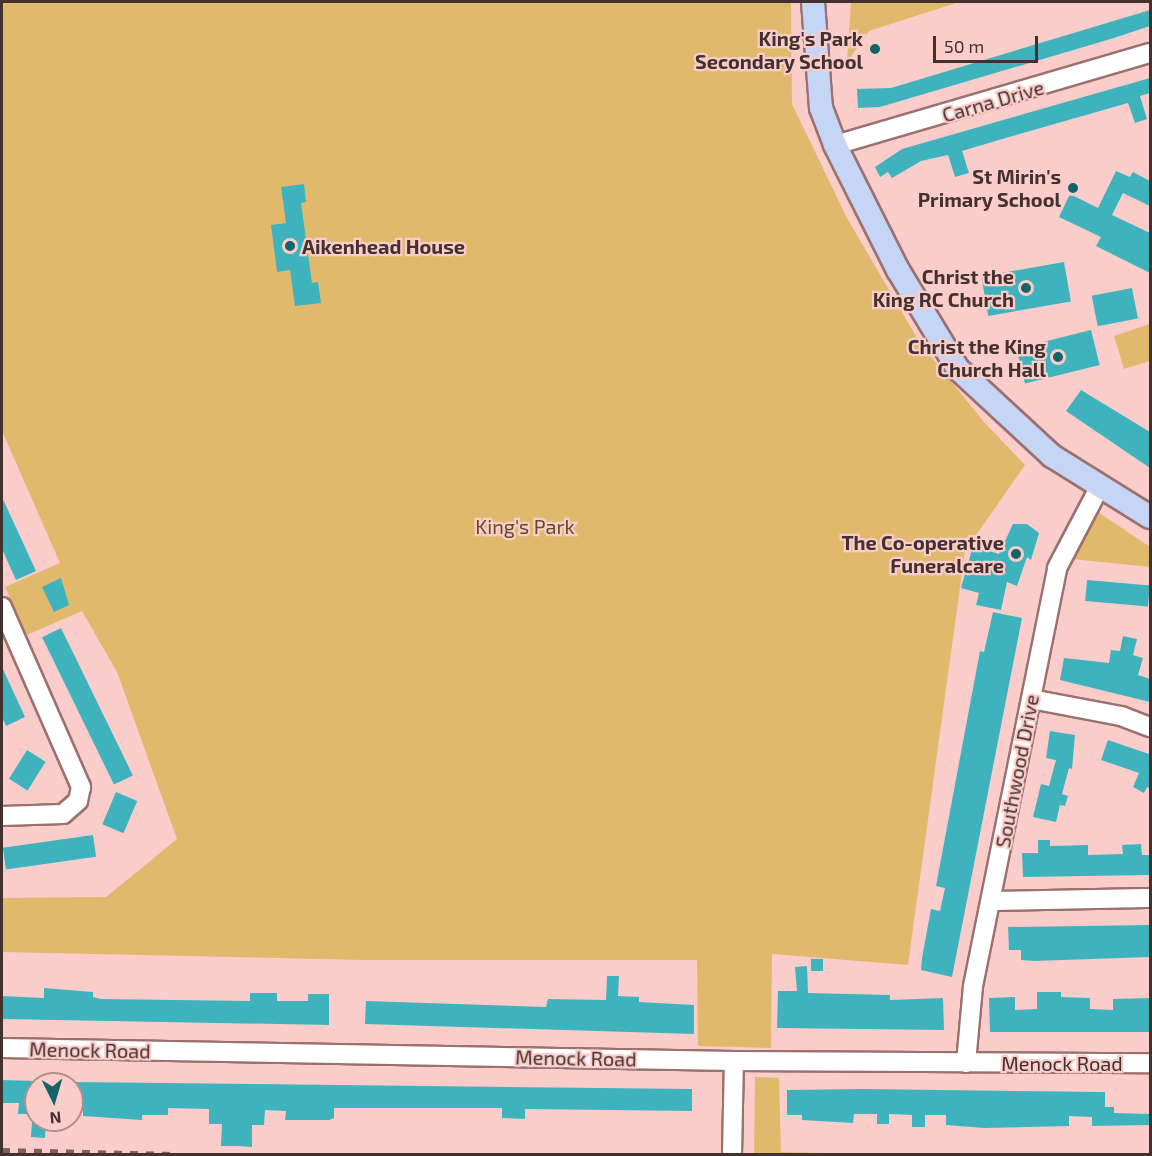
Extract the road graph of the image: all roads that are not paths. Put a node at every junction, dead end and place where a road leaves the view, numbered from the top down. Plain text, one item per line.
1 (813, 2) edge
2 (1150, 53) edge
3 (835, 146) junction
4 (1099, 488) junction
5 (1150, 517) edge
6 (3, 612) edge
7 (1031, 699) junction
8 (1150, 727) edge
9 (2, 816) edge
10 (1150, 898) edge
11 (991, 901) junction
12 (2, 1048) edge
13 (734, 1061) junction
14 (966, 1063) junction
15 (1150, 1063) edge
16 (732, 1155) edge

1 - 3 main road
2 - 3 street, Carna Drive
3 - 4 main road
4 - 5 main road
4 - 7 street, Southwood Drive
6 - 9 street
7 - 8 street
7 - 11 street, Southwood Drive
10 - 11 street
11 - 14 street, Southwood Drive
12 - 13 street, Menock Road
13 - 14 street, Menock Road
13 - 16 street
14 - 15 street, Menock Road

